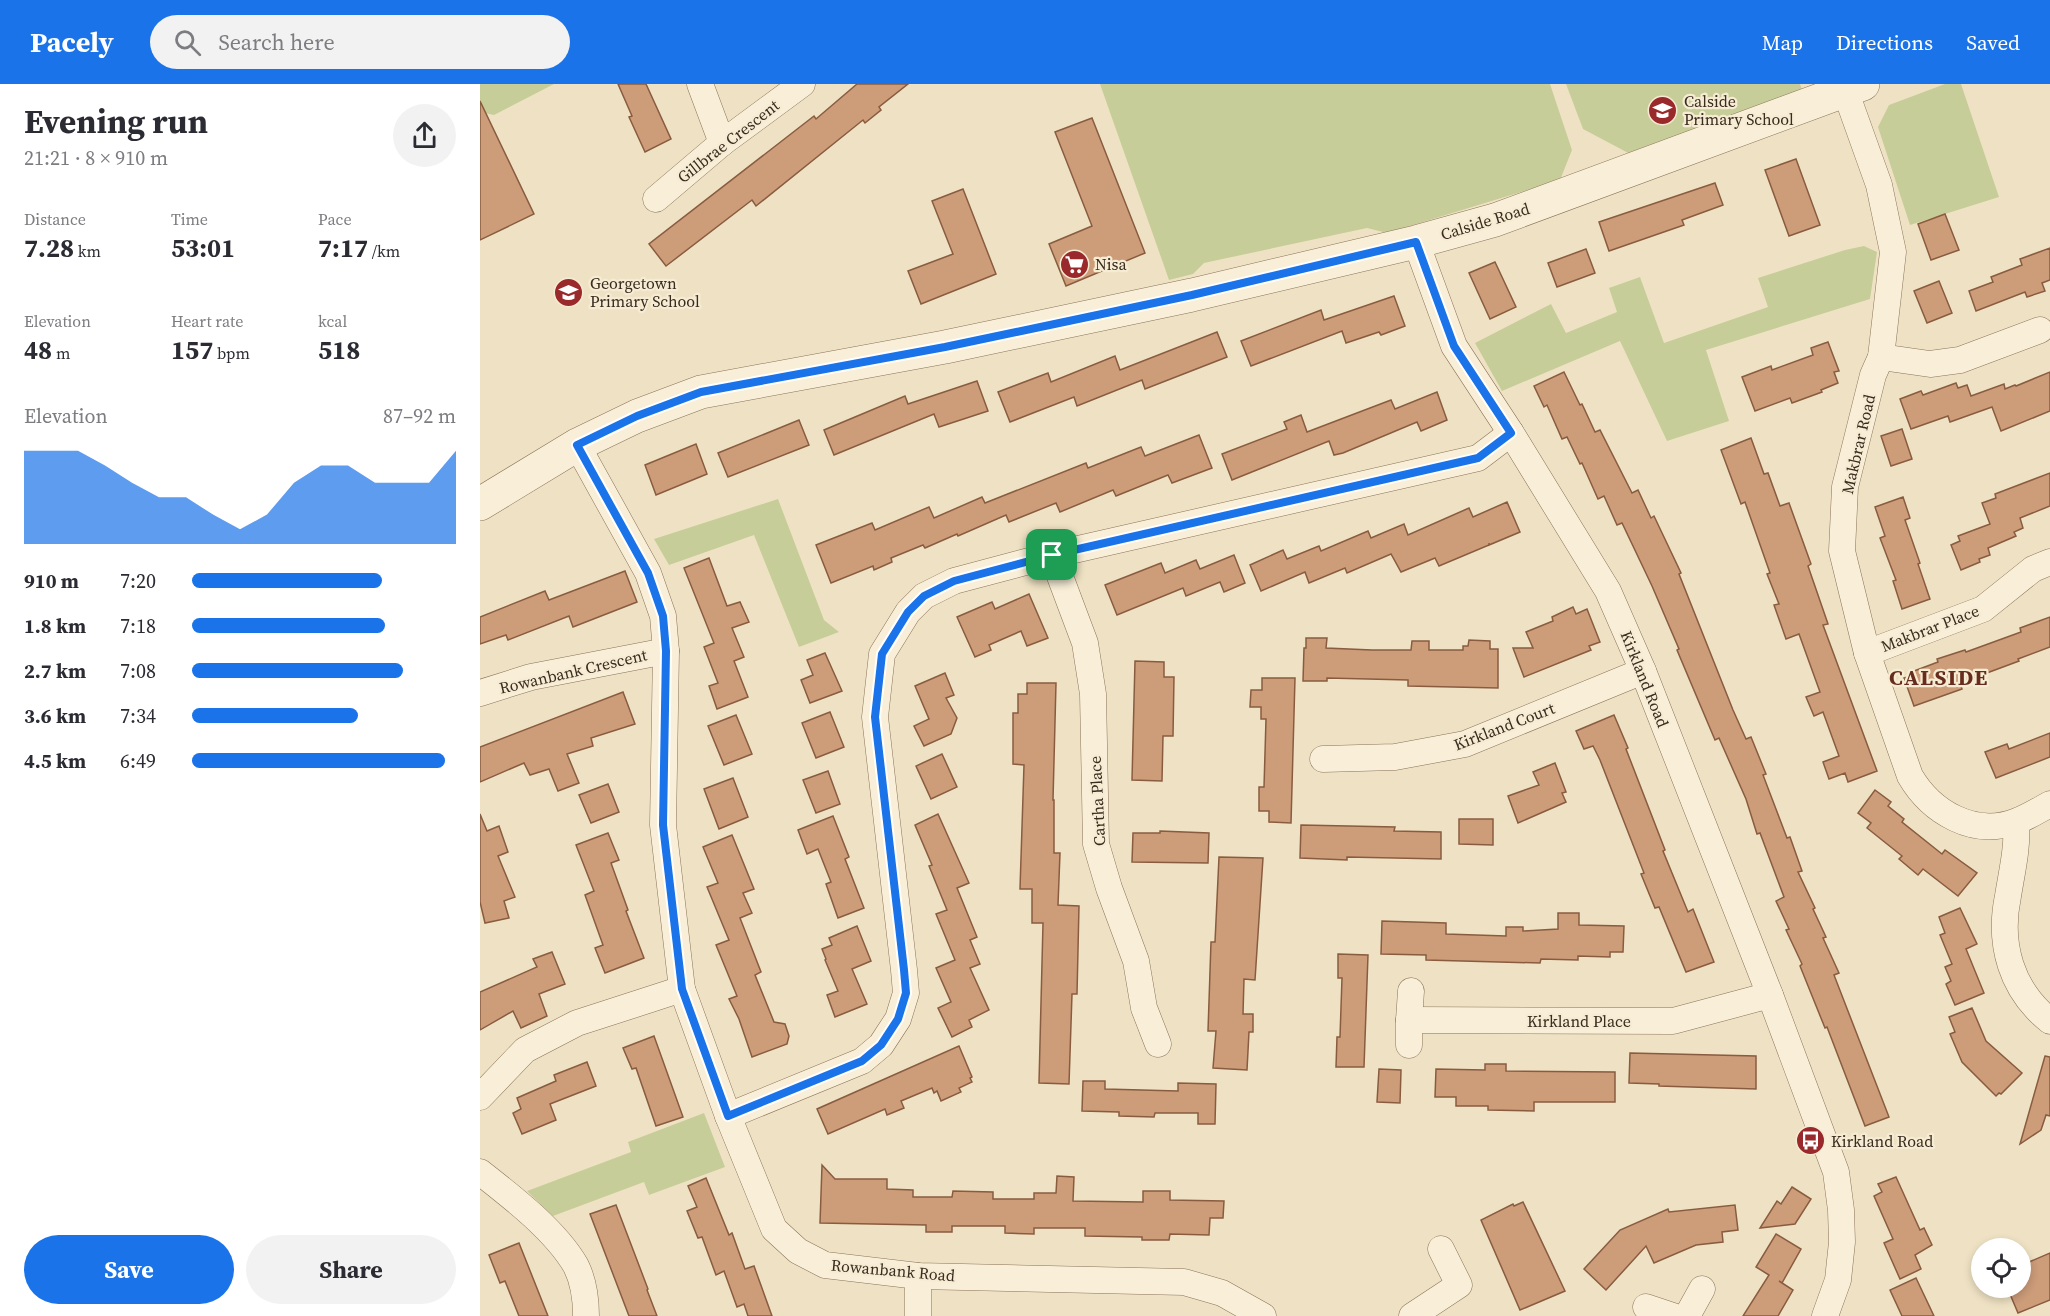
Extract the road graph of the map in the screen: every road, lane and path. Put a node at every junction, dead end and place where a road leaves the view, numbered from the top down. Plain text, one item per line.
1 (700, 84) edge
2 (802, 84) edge
3 (1854, 87) edge
4 (722, 143) junction
5 (656, 199) dead end
6 (1416, 242) junction
7 (2040, 330) dead end
8 (1881, 357) junction
9 (1511, 433) junction
10 (577, 445) junction
11 (480, 504) edge
12 (1052, 555) junction
13 (2050, 562) edge
14 (666, 651) junction
15 (1867, 652) junction
16 (1642, 671) junction
17 (480, 693) edge
18 (1323, 759) dead end
19 (2050, 804) edge
20 (2016, 822) junction
21 (682, 989) junction
22 (1411, 991) dead end
23 (1770, 995) junction
24 (2050, 1021) edge
25 (1158, 1044) dead end
26 (480, 1097) edge
27 (728, 1116) junction
28 (480, 1172) edge
29 (1441, 1249) dead end
30 (918, 1276) junction
31 (1702, 1288) dead end
32 (1646, 1307) dead end
33 (586, 1316) edge
34 (918, 1316) edge
35 (1263, 1316) edge
36 (1412, 1316) edge
37 (1673, 1316) edge
38 (1687, 1316) edge
39 (1825, 1316) edge

1 - 4 street
2 - 4 street, Gillbrae Crescent
3 - 6 street, Calside Road
3 - 8 street, Makbrar Road
4 - 5 street, Gillbrae Crescent
6 - 9 street, Kirkland Road
6 - 10 street, Calside Road
7 - 8 street
8 - 15 street, Makbrar Road
9 - 12 street
9 - 16 street, Kirkland Road
10 - 11 street, Calside Road
10 - 14 street, Rowanbank Road
12 - 25 street, Cartha Place
12 - 27 street
13 - 15 street, Makbrar Place
14 - 17 street, Rowanbank Crescent
14 - 21 street, Rowanbank Road
15 - 20 street, Makbrar Road
16 - 18 street, Kirkland Court
16 - 23 street, Kirkland Road
19 - 20 street, Makbrar Road
20 - 24 street
21 - 26 street
21 - 27 street, Rowanbank Road
22 - 23 street, Kirkland Place
23 - 39 street, Kirkland Road
27 - 30 street, Rowanbank Road
28 - 33 street
29 - 36 street
30 - 34 street
30 - 35 street, Rowanbank Road
31 - 38 street
32 - 37 street

